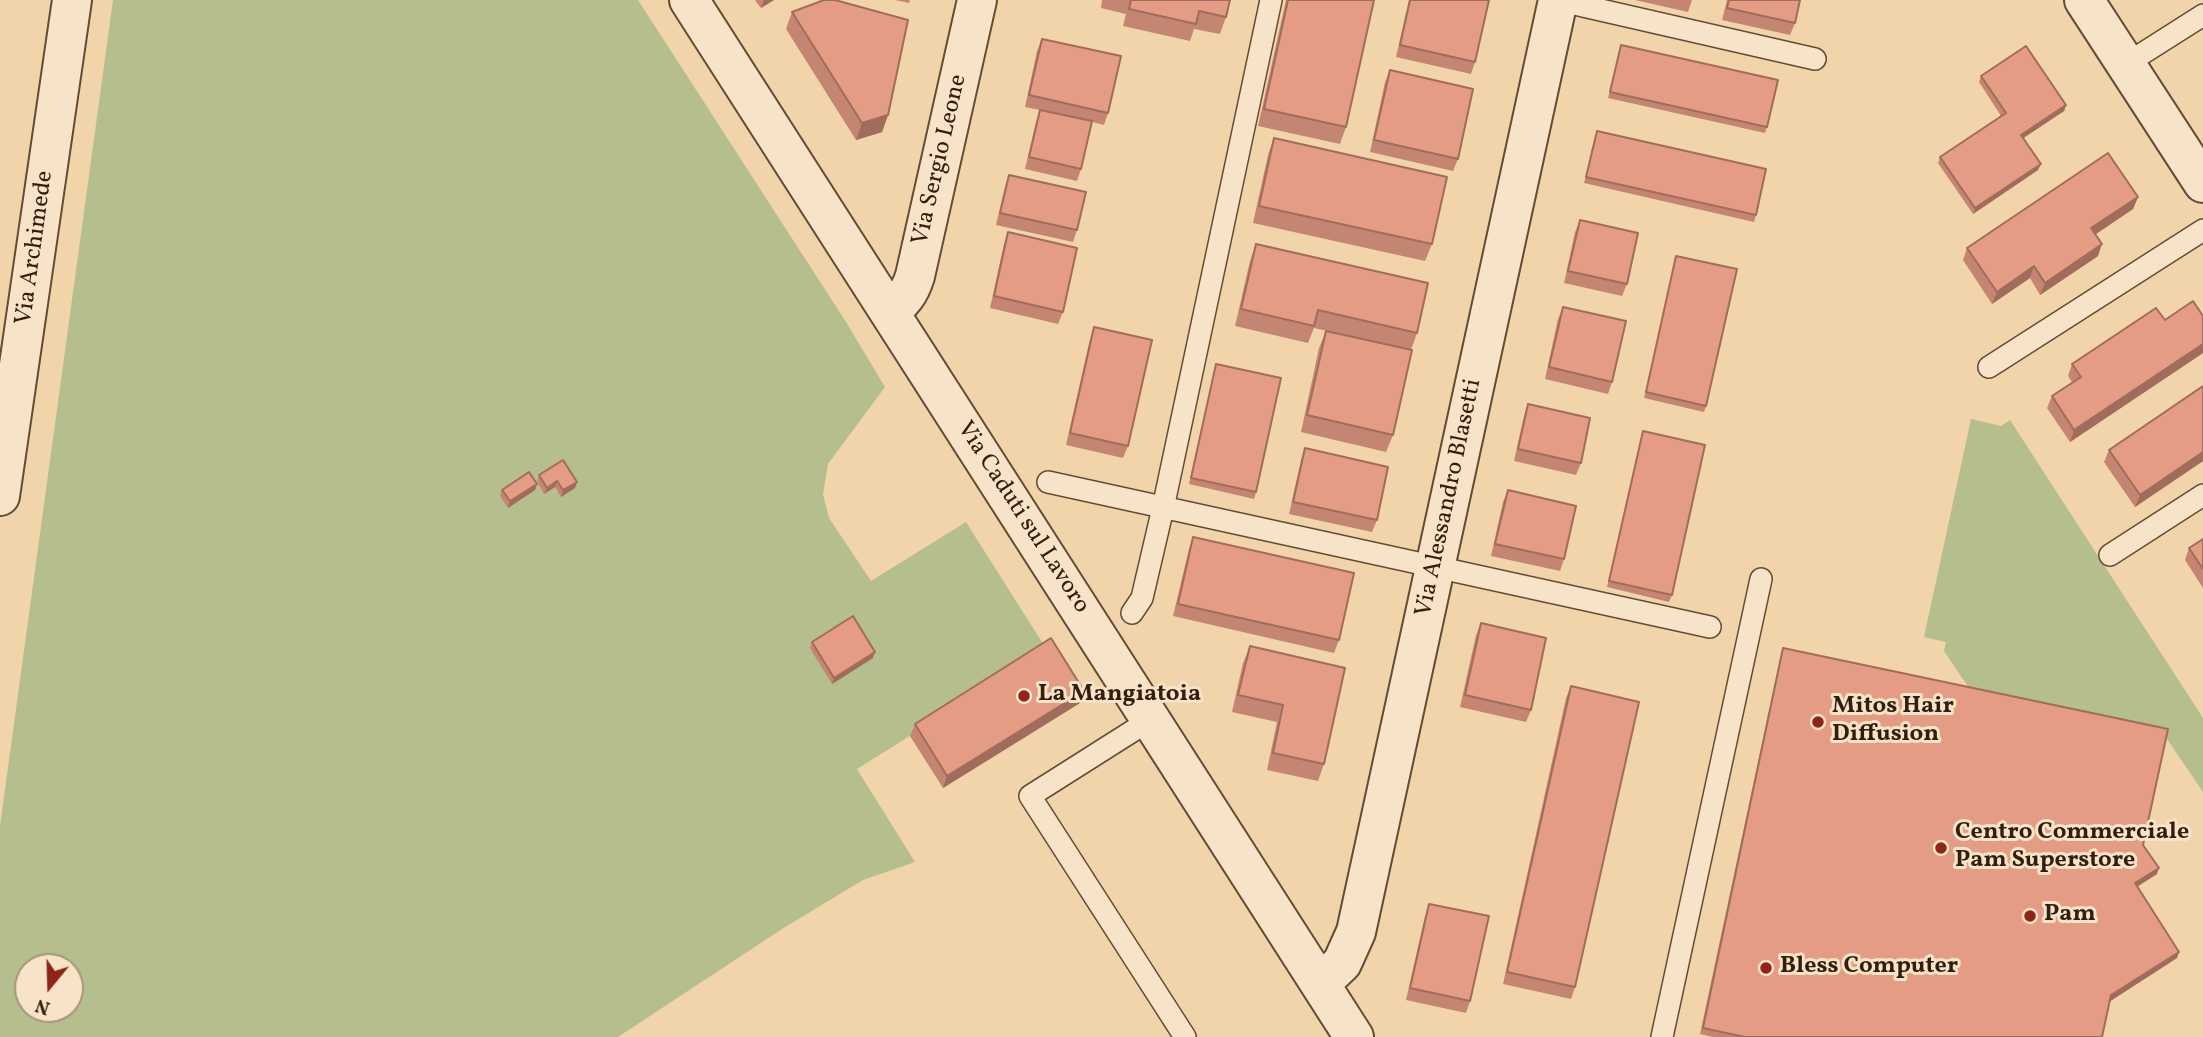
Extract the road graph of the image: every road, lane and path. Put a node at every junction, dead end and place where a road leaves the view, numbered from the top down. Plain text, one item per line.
1 (72, 0) edge
2 (689, 0) edge
3 (977, 0) edge
4 (1271, 0) edge
5 (1558, 0) edge
6 (2084, 0) edge
7 (2203, 15) edge
8 (1815, 59) dead end
9 (2126, 64) junction
10 (2203, 183) edge
11 (2203, 230) edge
12 (889, 311) junction
13 (1989, 367) dead end
14 (1048, 482) dead end
15 (2203, 495) edge
16 (0, 496) edge
17 (1163, 508) junction
18 (2110, 555) dead end
19 (1436, 566) junction
20 (1761, 579) dead end
21 (1132, 614) dead end
22 (1710, 627) dead end
23 (1150, 720) junction
24 (1320, 984) junction
25 (1185, 1037) edge
26 (1354, 1037) edge
27 (1662, 1037) edge

1 - 16 street, Via Archimede
2 - 12 street, Via Caduti sul Lavoro
3 - 12 street, Via Sergio Leone
4 - 17 lane
5 - 8 lane
5 - 19 street, Via Alessandro Blasetti
6 - 9 street
7 - 9 lane
9 - 10 street
11 - 13 lane
12 - 23 street, Via Caduti sul Lavoro
14 - 17 lane
15 - 18 lane
17 - 19 lane
17 - 21 lane
19 - 22 lane
19 - 24 street, Via Alessandro Blasetti
20 - 27 lane
23 - 24 street, Via Caduti sul Lavoro
23 - 25 lane
24 - 26 street, Via Caduti sul Lavoro

